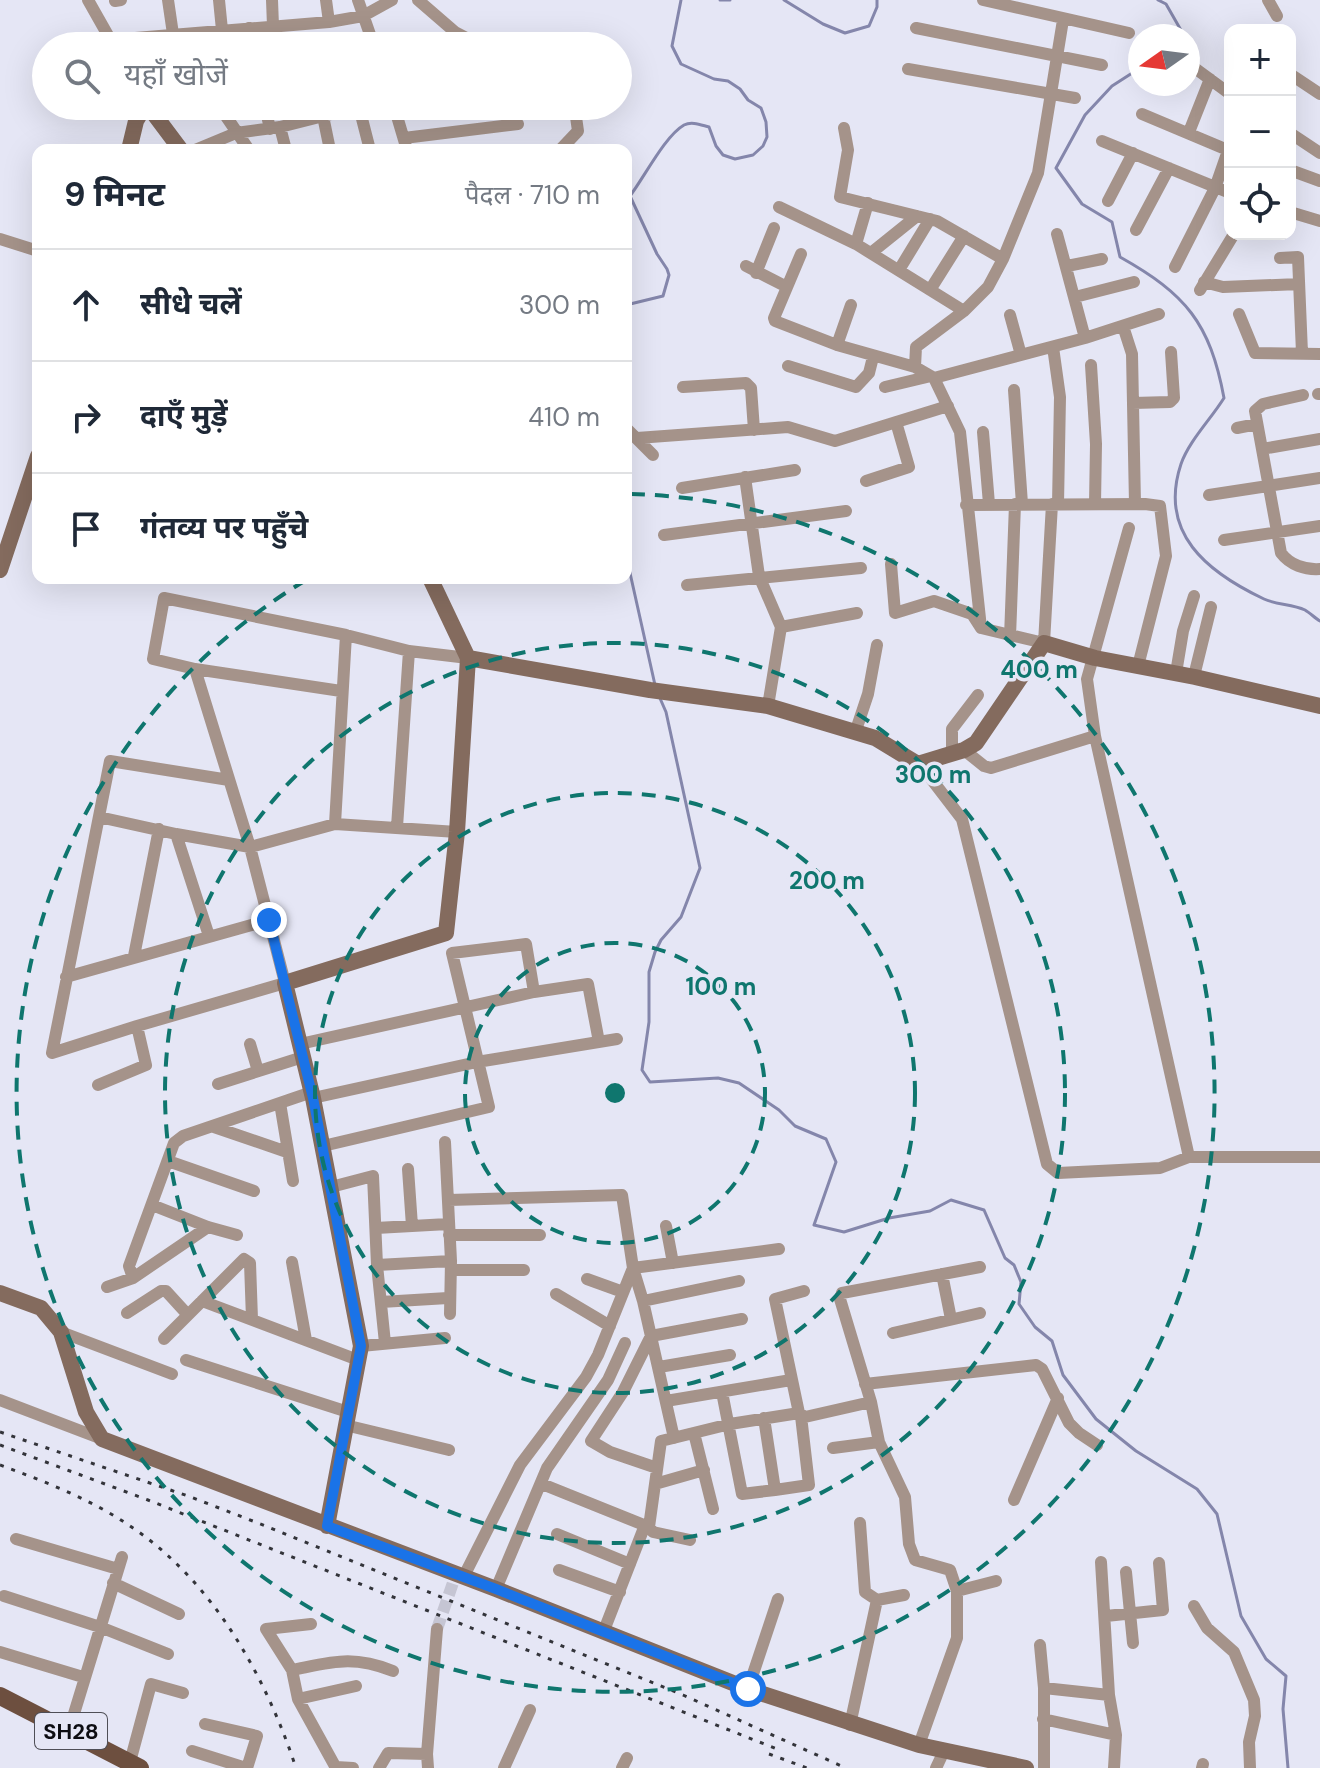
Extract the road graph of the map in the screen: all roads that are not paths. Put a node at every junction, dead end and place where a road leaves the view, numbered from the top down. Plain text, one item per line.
1 (88, 0) edge
2 (168, 0) edge
3 (219, 0) edge
4 (272, 0) edge
5 (326, 0) edge
6 (358, 0) edge
7 (418, 0) edge
8 (983, 0) edge
9 (1268, 0) edge
10 (390, 1) edge
11 (363, 16) junction
12 (1277, 16) dead end
13 (1063, 20) junction
14 (329, 22) junction
15 (273, 26) junction
16 (249, 28) junction
17 (916, 28) dead end
18 (222, 30) junction
19 (106, 32) edge
20 (173, 32) edge
21 (198, 32) edge
22 (250, 32) edge
23 (369, 32) edge
24 (455, 32) edge
25 (1128, 33) edge
26 (1057, 56) junction
27 (1102, 65) dead end
28 (908, 69) dead end
29 (1200, 72) edge
30 (1296, 78) edge
31 (1210, 79) junction
32 (1224, 90) edge
33 (1051, 94) junction
34 (1320, 94) edge
35 (1075, 98) dead end
36 (1142, 114) dead end
37 (137, 120) edge
38 (157, 120) edge
39 (228, 120) edge
40 (271, 120) edge
41 (298, 120) edge
42 (320, 120) edge
43 (358, 120) edge
44 (398, 120) edge
45 (576, 120) edge
46 (518, 124) dead end
47 (275, 128) junction
48 (844, 128) dead end
49 (1189, 132) junction
50 (236, 133) junction
51 (1296, 137) edge
52 (1102, 141) dead end
53 (130, 144) edge
54 (176, 144) edge
55 (209, 144) edge
56 (244, 144) edge
57 (283, 144) edge
58 (328, 144) edge
59 (368, 144) edge
60 (406, 144) edge
61 (566, 144) edge
62 (1224, 147) edge
63 (1133, 153) junction
64 (1320, 153) edge
65 (1224, 163) edge
66 (1169, 168) junction
67 (1296, 172) edge
68 (1320, 181) edge
69 (1215, 188) junction
70 (1224, 191) edge
71 (1108, 201) dead end
72 (868, 203) junction
73 (779, 207) dead end
74 (1296, 214) edge
75 (923, 217) junction
76 (1320, 221) edge
77 (774, 228) dead end
78 (1136, 230) dead end
79 (1057, 234) dead end
80 (964, 236) junction
81 (0, 239) edge
82 (1230, 240) edge
83 (856, 244) junction
84 (32, 249) edge
85 (871, 253) junction
86 (801, 254) dead end
87 (1280, 258) dead end
88 (1003, 259) junction
89 (1102, 259) dead end
90 (1067, 266) junction
91 (1175, 267) dead end
92 (899, 270) junction
93 (1134, 282) dead end
94 (1299, 284) junction
95 (787, 287) junction
96 (930, 290) junction
97 (1075, 297) junction
98 (851, 305) dead end
99 (964, 311) junction
100 (1159, 314) dead end
101 (1239, 314) dead end
102 (1010, 315) dead end
103 (1123, 326) junction
104 (1085, 338) junction
105 (837, 345) junction
106 (1053, 347) junction
107 (1171, 352) dead end
108 (1302, 353) junction
109 (1320, 354) edge
110 (1021, 355) junction
111 (873, 357) junction
112 (1091, 365) dead end
113 (788, 366) dead end
114 (915, 367) junction
115 (933, 377) junction
116 (683, 387) dead end
117 (885, 387) dead end
118 (1014, 390) dead end
119 (1303, 395) dead end
120 (1133, 403) junction
121 (948, 406) junction
122 (896, 422) junction
123 (1257, 424) junction
124 (1237, 428) dead end
125 (754, 430) junction
126 (983, 432) dead end
127 (632, 433) edge
128 (637, 438) junction
129 (1320, 439) edge
130 (1262, 449) junction
131 (653, 455) dead end
132 (795, 470) dead end
133 (32, 474) edge
134 (745, 477) junction
135 (1320, 478) edge
136 (866, 481) dead end
137 (1269, 485) junction
138 (682, 488) dead end
139 (1209, 495) dead end
140 (989, 504) junction
141 (1019, 504) junction
142 (1055, 504) junction
143 (1095, 504) junction
144 (1135, 504) junction
145 (966, 505) junction
146 (846, 511) dead end
147 (753, 524) junction
148 (1320, 526) edge
149 (1129, 528) dead end
150 (1278, 531) junction
151 (664, 535) dead end
152 (1224, 540) dead end
153 (891, 564) dead end
154 (861, 568) dead end
155 (1320, 569) edge
156 (0, 570) edge
157 (759, 576) junction
158 (433, 584) edge
159 (687, 585) dead end
160 (1194, 596) dead end
161 (1211, 607) dead end
162 (857, 613) dead end
163 (781, 627) junction
164 (981, 628) junction
165 (346, 635) junction
166 (1010, 637) junction
167 (1044, 643) junction
168 (877, 645) dead end
169 (409, 651) junction
170 (468, 658) junction
171 (1095, 658) junction
172 (1138, 666) junction
173 (195, 669) junction
174 (1176, 673) junction
175 (1194, 676) junction
176 (341, 691) junction
177 (978, 695) dead end
178 (768, 706) junction
179 (1320, 706) edge
180 (855, 733) junction
181 (1095, 736) junction
182 (958, 752) junction
183 (919, 763) junction
184 (229, 780) junction
185 (99, 817) junction
186 (335, 824) junction
187 (397, 827) junction
188 (159, 829) junction
189 (457, 832) junction
190 (176, 834) junction
191 (250, 847) junction
192 (269, 920) junction
193 (209, 936) junction
194 (134, 956) junction
195 (66, 977) junction
196 (285, 983) junction
197 (534, 992) junction
198 (465, 1007) junction
199 (137, 1026) junction
200 (617, 1039) dead end
201 (599, 1042) junction
202 (250, 1044) dead end
203 (301, 1050) junction
204 (477, 1062) junction
205 (258, 1071) junction
206 (218, 1084) dead end
207 (98, 1085) dead end
208 (312, 1095) junction
209 (280, 1103) junction
210 (214, 1127) junction
211 (445, 1142) dead end
212 (323, 1146) junction
213 (287, 1152) junction
214 (1189, 1157) junction
215 (1320, 1157) edge
216 (168, 1161) junction
217 (408, 1169) dead end
218 (293, 1181) dead end
219 (331, 1187) junction
220 (254, 1191) dead end
221 (449, 1200) junction
222 (152, 1205) junction
223 (412, 1226) junction
224 (666, 1226) dead end
225 (208, 1227) junction
226 (376, 1228) junction
227 (449, 1230) junction
228 (237, 1235) dead end
229 (540, 1235) dead end
230 (779, 1249) dead end
231 (292, 1262) dead end
232 (673, 1263) junction
233 (377, 1265) junction
234 (451, 1266) junction
235 (980, 1267) dead end
236 (633, 1268) junction
237 (524, 1270) dead end
238 (942, 1274) junction
239 (133, 1278) junction
240 (587, 1279) dead end
241 (739, 1281) dead end
242 (107, 1287) dead end
243 (804, 1291) dead end
244 (623, 1292) junction
245 (0, 1293) edge
246 (556, 1294) dead end
247 (448, 1298) junction
248 (202, 1301) junction
249 (643, 1301) junction
250 (381, 1302) junction
251 (127, 1313) dead end
252 (980, 1313) dead end
253 (187, 1314) junction
254 (450, 1314) dead end
255 (252, 1319) junction
256 (742, 1319) dead end
257 (951, 1319) junction
258 (610, 1326) junction
259 (61, 1332) junction
260 (893, 1333) dead end
261 (651, 1336) junction
262 (445, 1338) dead end
263 (164, 1339) dead end
264 (306, 1340) junction
265 (385, 1343) junction
266 (625, 1343) dead end
267 (360, 1353) junction
268 (730, 1355) dead end
269 (186, 1360) dead end
270 (659, 1367) junction
271 (172, 1374) dead end
272 (791, 1380) junction
273 (865, 1384) junction
274 (722, 1392) junction
275 (1058, 1398) junction
276 (0, 1400) edge
277 (666, 1401) junction
278 (871, 1402) junction
279 (800, 1414) junction
280 (346, 1418) junction
281 (764, 1418) junction
282 (730, 1424) junction
283 (694, 1433) junction
284 (674, 1438) junction
285 (102, 1439) junction
286 (879, 1442) junction
287 (1097, 1445) dead end
288 (833, 1448) dead end
289 (449, 1450) dead end
290 (657, 1468) junction
291 (704, 1470) junction
292 (542, 1484) junction
293 (655, 1484) junction
294 (775, 1490) junction
295 (1014, 1500) dead end
296 (713, 1509) dead end
297 (860, 1523) dead end
298 (327, 1526) junction
299 (647, 1526) junction
300 (557, 1534) dead end
301 (16, 1539) dead end
302 (690, 1540) dead end
303 (1101, 1562) dead end
304 (1159, 1563) dead end
305 (630, 1564) junction
306 (559, 1570) dead end
307 (1126, 1572) dead end
308 (464, 1576) junction
309 (996, 1581) dead end
310 (113, 1583) junction
311 (496, 1589) junction
312 (957, 1591) junction
313 (620, 1592) junction
314 (904, 1595) dead end
315 (4, 1596) dead end
316 (778, 1599) dead end
317 (877, 1600) junction
318 (1194, 1606) dead end
319 (179, 1614) dead end
320 (1130, 1615) junction
321 (1106, 1616) junction
322 (311, 1624) dead end
323 (100, 1627) junction
324 (437, 1629) tunnel mouth
325 (603, 1633) junction
326 (1133, 1643) dead end
327 (1040, 1645) dead end
328 (0, 1652) edge
329 (168, 1654) dead end
330 (292, 1670) junction
331 (393, 1671) dead end
332 (83, 1677) junction
333 (356, 1686) dead end
334 (1044, 1688) junction
335 (748, 1689) junction
336 (183, 1693) dead end
337 (1109, 1695) junction
338 (0, 1696) edge
339 (298, 1699) junction
340 (530, 1710) dead end
341 (1043, 1719) junction
342 (205, 1724) dead end
343 (850, 1725) junction
344 (69, 1730) junction
345 (1116, 1735) junction
346 (919, 1745) junction
347 (192, 1751) dead end
348 (944, 1751) junction
349 (427, 1754) junction
350 (135, 1765) edge
351 (336, 1767) edge
352 (246, 1768) edge
353 (353, 1768) edge
354 (379, 1768) edge
355 (428, 1768) edge
356 (504, 1768) edge
357 (936, 1768) edge
358 (1026, 1768) edge
359 (1044, 1768) edge
360 (1114, 1768) edge
361 (1250, 1768) edge

1 - 19 street
2 - 20 street
3 - 18 street
4 - 15 street
5 - 14 street
6 - 11 street
7 - 24 street
8 - 13 street
9 - 12 street
10 - 11 street
11 - 14 street
11 - 23 street
13 - 25 street
13 - 26 street
14 - 15 street
15 - 16 street
16 - 18 street
16 - 22 street
17 - 26 street
18 - 21 street
26 - 27 street
26 - 33 street
28 - 33 street
29 - 31 street
30 - 34 street
31 - 32 street
31 - 49 street
33 - 35 street
33 - 88 street
36 - 49 street
37 - 53 street
38 - 54 street
39 - 50 street
40 - 47 street
41 - 47 street
42 - 58 street
43 - 59 street
44 - 60 street
45 - 61 street
46 - 60 street
47 - 50 street
47 - 57 street
48 - 72 street
49 - 62 street
50 - 55 street
50 - 56 street
51 - 64 street
52 - 63 street
63 - 66 street
63 - 71 street
65 - 69 street
66 - 69 street
66 - 78 street
67 - 68 street
69 - 70 street
69 - 91 street
72 - 75 street
72 - 83 street
73 - 83 street
74 - 76 street
75 - 80 street
75 - 85 street
75 - 92 street
77 - 95 street
79 - 90 street
80 - 88 street
80 - 96 street
81 - 84 street
82 - 94 street
83 - 85 street
85 - 92 street
86 - 95 street
87 - 94 street
88 - 99 street
89 - 90 street
90 - 97 street
92 - 96 street
93 - 97 street
94 - 108 street
95 - 105 street
96 - 99 street
97 - 104 street
98 - 105 street
99 - 114 street
100 - 103 street
101 - 108 street
102 - 110 street
103 - 104 street
103 - 120 street
104 - 106 street
105 - 111 street
106 - 110 street
106 - 142 street
107 - 120 street
108 - 109 street
110 - 115 street
111 - 113 street
111 - 114 street
112 - 143 street
114 - 115 street
115 - 117 street
115 - 121 street
116 - 125 street
118 - 141 street
119 - 123 street
120 - 144 street
121 - 122 street
121 - 145 street
122 - 125 street
122 - 136 street
123 - 124 street
123 - 130 street
125 - 128 street
126 - 140 street
127 - 128 street
128 - 131 street
129 - 130 street
130 - 137 street
132 - 134 street
133 - 156 street
134 - 138 street
134 - 147 street
135 - 137 street
137 - 139 street
137 - 150 street
140 - 141 street
140 - 145 street
141 - 142 street
141 - 166 street
142 - 143 street
142 - 167 street
143 - 144 street
144 - 172 street
145 - 164 street
146 - 147 street
147 - 151 street
147 - 157 street
148 - 150 street
149 - 171 street
150 - 152 street
150 - 155 street
153 - 164 street
154 - 157 street
157 - 159 street
157 - 163 street
158 - 170 street
160 - 174 street
161 - 175 street
162 - 163 street
163 - 178 street
164 - 166 street
165 - 169 street
165 - 173 street
165 - 176 street
166 - 167 street
167 - 171 street
167 - 182 street
168 - 180 street
169 - 170 street
169 - 187 street
170 - 178 street
170 - 189 street
171 - 172 street
171 - 181 street
172 - 174 street
173 - 176 street
173 - 184 street
174 - 175 street
175 - 179 street
176 - 186 street
177 - 182 street
178 - 180 street
180 - 183 street
181 - 182 street
181 - 214 street
182 - 183 street
183 - 214 street
184 - 185 street
184 - 191 street
185 - 188 street
185 - 195 street
186 - 187 street
186 - 191 street
187 - 189 street
188 - 190 street
188 - 194 street
189 - 196 street
190 - 191 street
190 - 193 street
191 - 192 street
192 - 193 street
192 - 196 street
193 - 194 street
194 - 195 street
195 - 199 street
196 - 199 street
196 - 203 street
197 - 198 street
197 - 198 street
197 - 201 street
198 - 203 street
198 - 204 street
199 - 207 street
200 - 201 street
201 - 204 street
202 - 205 street
203 - 205 street
203 - 208 street
204 - 208 street
204 - 212 street
205 - 206 street
208 - 209 street
208 - 212 street
209 - 210 street
209 - 213 street
210 - 213 street
210 - 216 street
211 - 221 street
212 - 219 street
213 - 218 street
214 - 215 street
216 - 220 street
216 - 222 street
217 - 223 street
219 - 226 street
219 - 267 street
221 - 227 street
221 - 236 street
222 - 225 street
222 - 239 street
223 - 226 street
223 - 227 street
224 - 232 street
225 - 228 street
225 - 239 street
226 - 233 street
227 - 229 street
227 - 234 street
230 - 232 street
231 - 264 street
232 - 236 street
233 - 234 street
233 - 250 street
234 - 237 street
234 - 247 street
235 - 238 street
236 - 244 street
236 - 249 street
238 - 257 street
238 - 273 street
239 - 242 street
240 - 244 street
241 - 249 street
243 - 272 street
244 - 258 street
245 - 259 street
246 - 258 street
247 - 250 street
247 - 254 street
248 - 253 street
248 - 255 street
248 - 255 street
249 - 261 street
250 - 265 street
251 - 253 street
252 - 257 street
253 - 263 street
255 - 264 street
256 - 261 street
257 - 260 street
258 - 308 street
259 - 271 street
259 - 285 street
261 - 270 street
261 - 290 street
262 - 265 street
264 - 267 street
265 - 267 street
266 - 292 street
267 - 280 street
268 - 270 street
269 - 280 street
270 - 277 street
272 - 274 street
272 - 279 street
273 - 275 street
273 - 278 street
274 - 277 street
274 - 282 street
275 - 287 street
275 - 295 street
276 - 285 street
277 - 284 street
278 - 279 street
278 - 286 street
279 - 281 street
279 - 294 street
280 - 289 street
280 - 298 street
281 - 282 street
281 - 294 street
282 - 283 street
282 - 294 street
283 - 284 street
283 - 291 street
284 - 290 street
285 - 298 street
286 - 288 street
286 - 312 street
290 - 293 street
291 - 293 street
291 - 296 street
292 - 299 street
292 - 311 street
293 - 299 street
297 - 317 street
298 - 308 street
299 - 302 street
299 - 305 street
300 - 305 street
301 - 310 street
303 - 321 street
304 - 320 street
305 - 313 street
306 - 313 street
307 - 320 street
308 - 311 street
309 - 312 street
310 - 319 street
310 - 323 street
311 - 325 street
312 - 346 street
313 - 325 street
314 - 317 street
315 - 323 street
316 - 335 street
317 - 343 street
318 - 361 street
320 - 321 street
320 - 326 street
321 - 337 street
322 - 330 street
323 - 329 street
323 - 332 street
324 - 349 street
325 - 335 street
327 - 334 street
328 - 332 street
330 - 331 street
330 - 339 street
332 - 344 street
333 - 339 street
334 - 337 street
334 - 341 street
335 - 343 street
336 - 350 street
337 - 345 street
338 - 344 main road, SH28
339 - 351 street
340 - 356 street
341 - 345 street
341 - 359 street
342 - 352 street
343 - 346 street
344 - 350 main road, SH28
345 - 360 street
346 - 348 street
347 - 352 street
348 - 357 street
348 - 358 street
349 - 354 street
349 - 355 street
351 - 353 street

